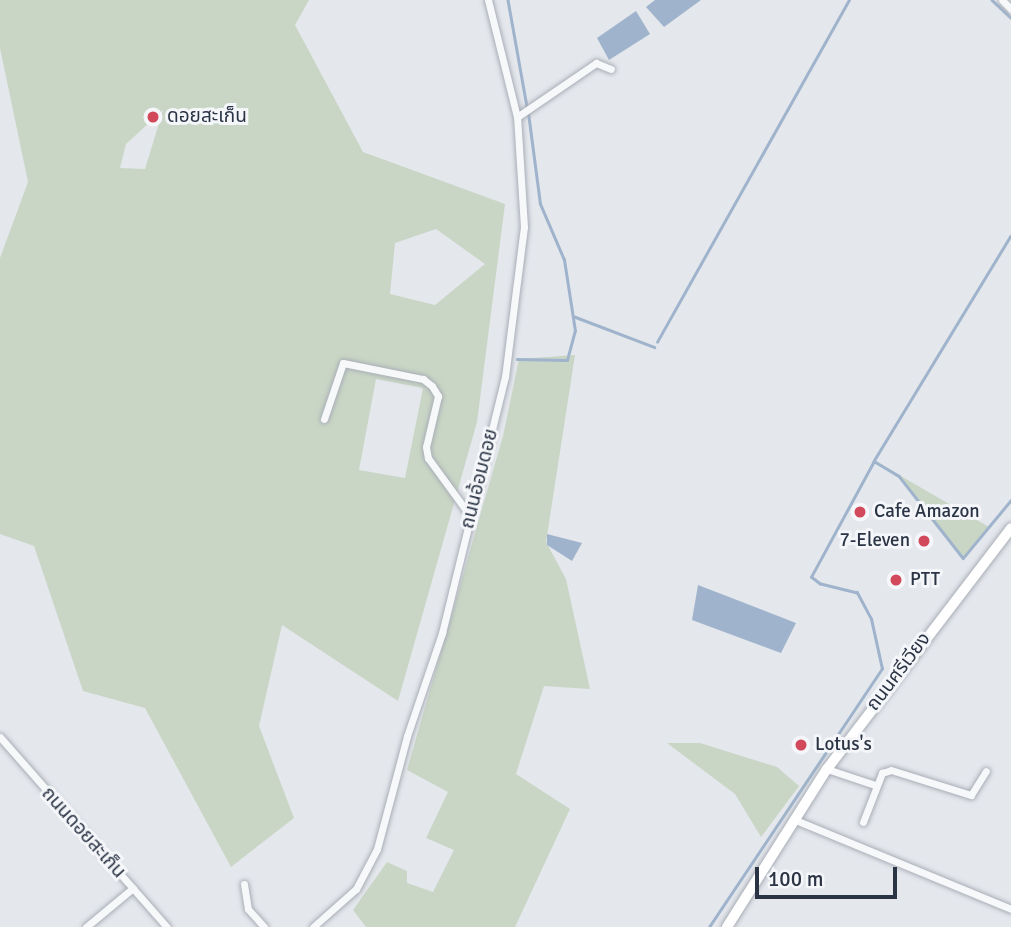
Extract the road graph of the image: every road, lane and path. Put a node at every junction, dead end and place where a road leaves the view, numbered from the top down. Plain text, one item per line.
1 (488, 0) edge
2 (1002, 0) edge
3 (1011, 9) edge
4 (611, 69) dead end
5 (517, 117) junction
6 (324, 419) dead end
7 (471, 517) junction
8 (1011, 528) edge
9 (0, 737) edge
10 (828, 769) junction
11 (986, 771) dead end
12 (875, 785) junction
13 (793, 818) junction
14 (863, 822) dead end
15 (244, 884) dead end
16 (133, 888) junction
17 (1011, 909) edge
18 (86, 927) edge
19 (167, 927) edge
20 (264, 927) edge
21 (313, 927) edge
22 (727, 927) edge

1 - 5 street, ถนนอ้อมดอย
2 - 3 street
4 - 5 street
5 - 7 street, ถนนอ้อมดอย
6 - 7 street
7 - 21 street, ถนนอ้อมดอย
8 - 10 main road, ถนนศรีเวียง
9 - 16 street, ถนนดอยสะเก็น
10 - 12 street
10 - 13 main road, ถนนศรีเวียง
11 - 12 street
12 - 14 street
13 - 17 street
13 - 22 main road, ถนนศรีเวียง
15 - 20 street
16 - 18 street
16 - 19 street, ถนนดอยสะเก็น

